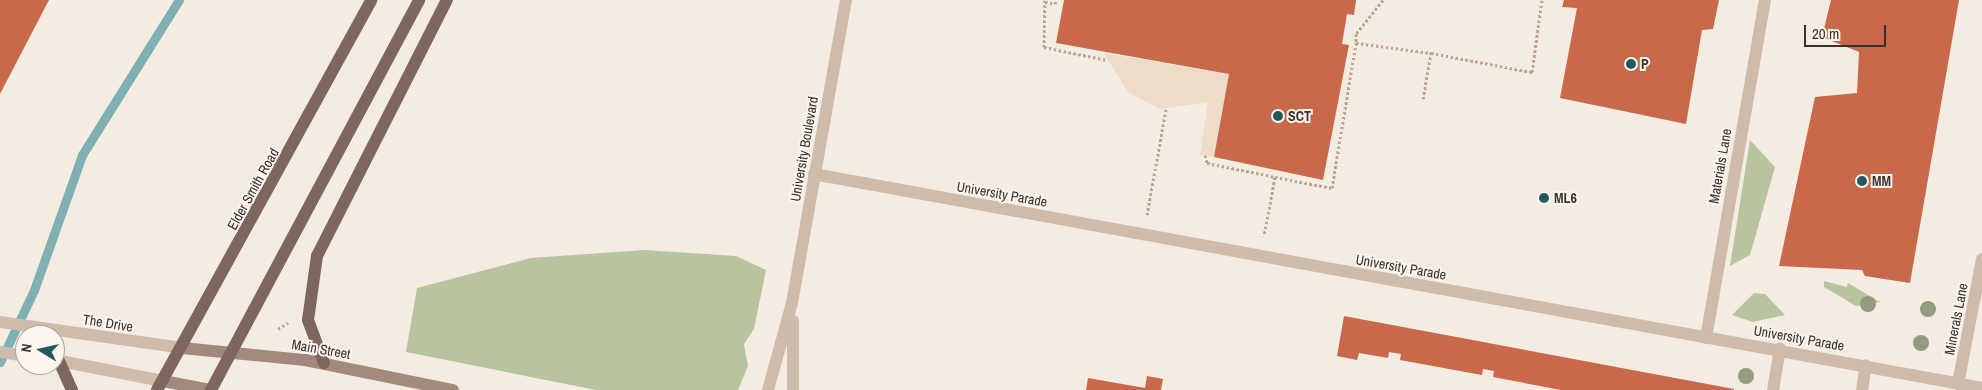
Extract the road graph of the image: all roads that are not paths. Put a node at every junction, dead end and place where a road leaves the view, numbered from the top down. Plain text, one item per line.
1 (371, 0) edge
2 (419, 0) edge
3 (447, 0) edge
4 (846, 0) edge
5 (1765, 0) edge
6 (814, 174) junction
7 (1982, 259) edge
8 (792, 304) junction
9 (0, 322) edge
10 (1706, 338) junction
11 (182, 348) junction
12 (1780, 349) junction
13 (0, 352) edge
14 (234, 353) junction
15 (15, 354) edge
16 (65, 362) edge
17 (324, 363) junction
18 (1866, 365) junction
19 (64, 375) edge
20 (1958, 384) junction
21 (160, 386) edge
22 (1982, 388) edge
23 (72, 390) edge
24 (211, 390) edge
25 (452, 390) edge
26 (768, 390) edge
27 (793, 390) edge
28 (1773, 390) edge
29 (1862, 390) edge

1 - 11 main road, Elder Smith Road
2 - 14 main road
3 - 17 main road
4 - 6 street, University Boulevard
5 - 10 street, Materials Lane
6 - 8 street, University Boulevard
6 - 10 street, University Parade
7 - 20 street, Minerals Lane
8 - 26 street, University Boulevard
8 - 27 street, University Boulevard
9 - 11 street, The Drive
10 - 12 street, University Parade
11 - 14 street, Main Street
11 - 21 main road, Elder Smith Road
12 - 18 street, University Parade
12 - 28 street
13 - 15 street
14 - 17 street, Main Street
14 - 24 main road
16 - 21 street
17 - 25 street, Main Street
18 - 20 street, University Parade
18 - 29 street
19 - 23 main road
20 - 22 street, University Parade
21 - 24 street

